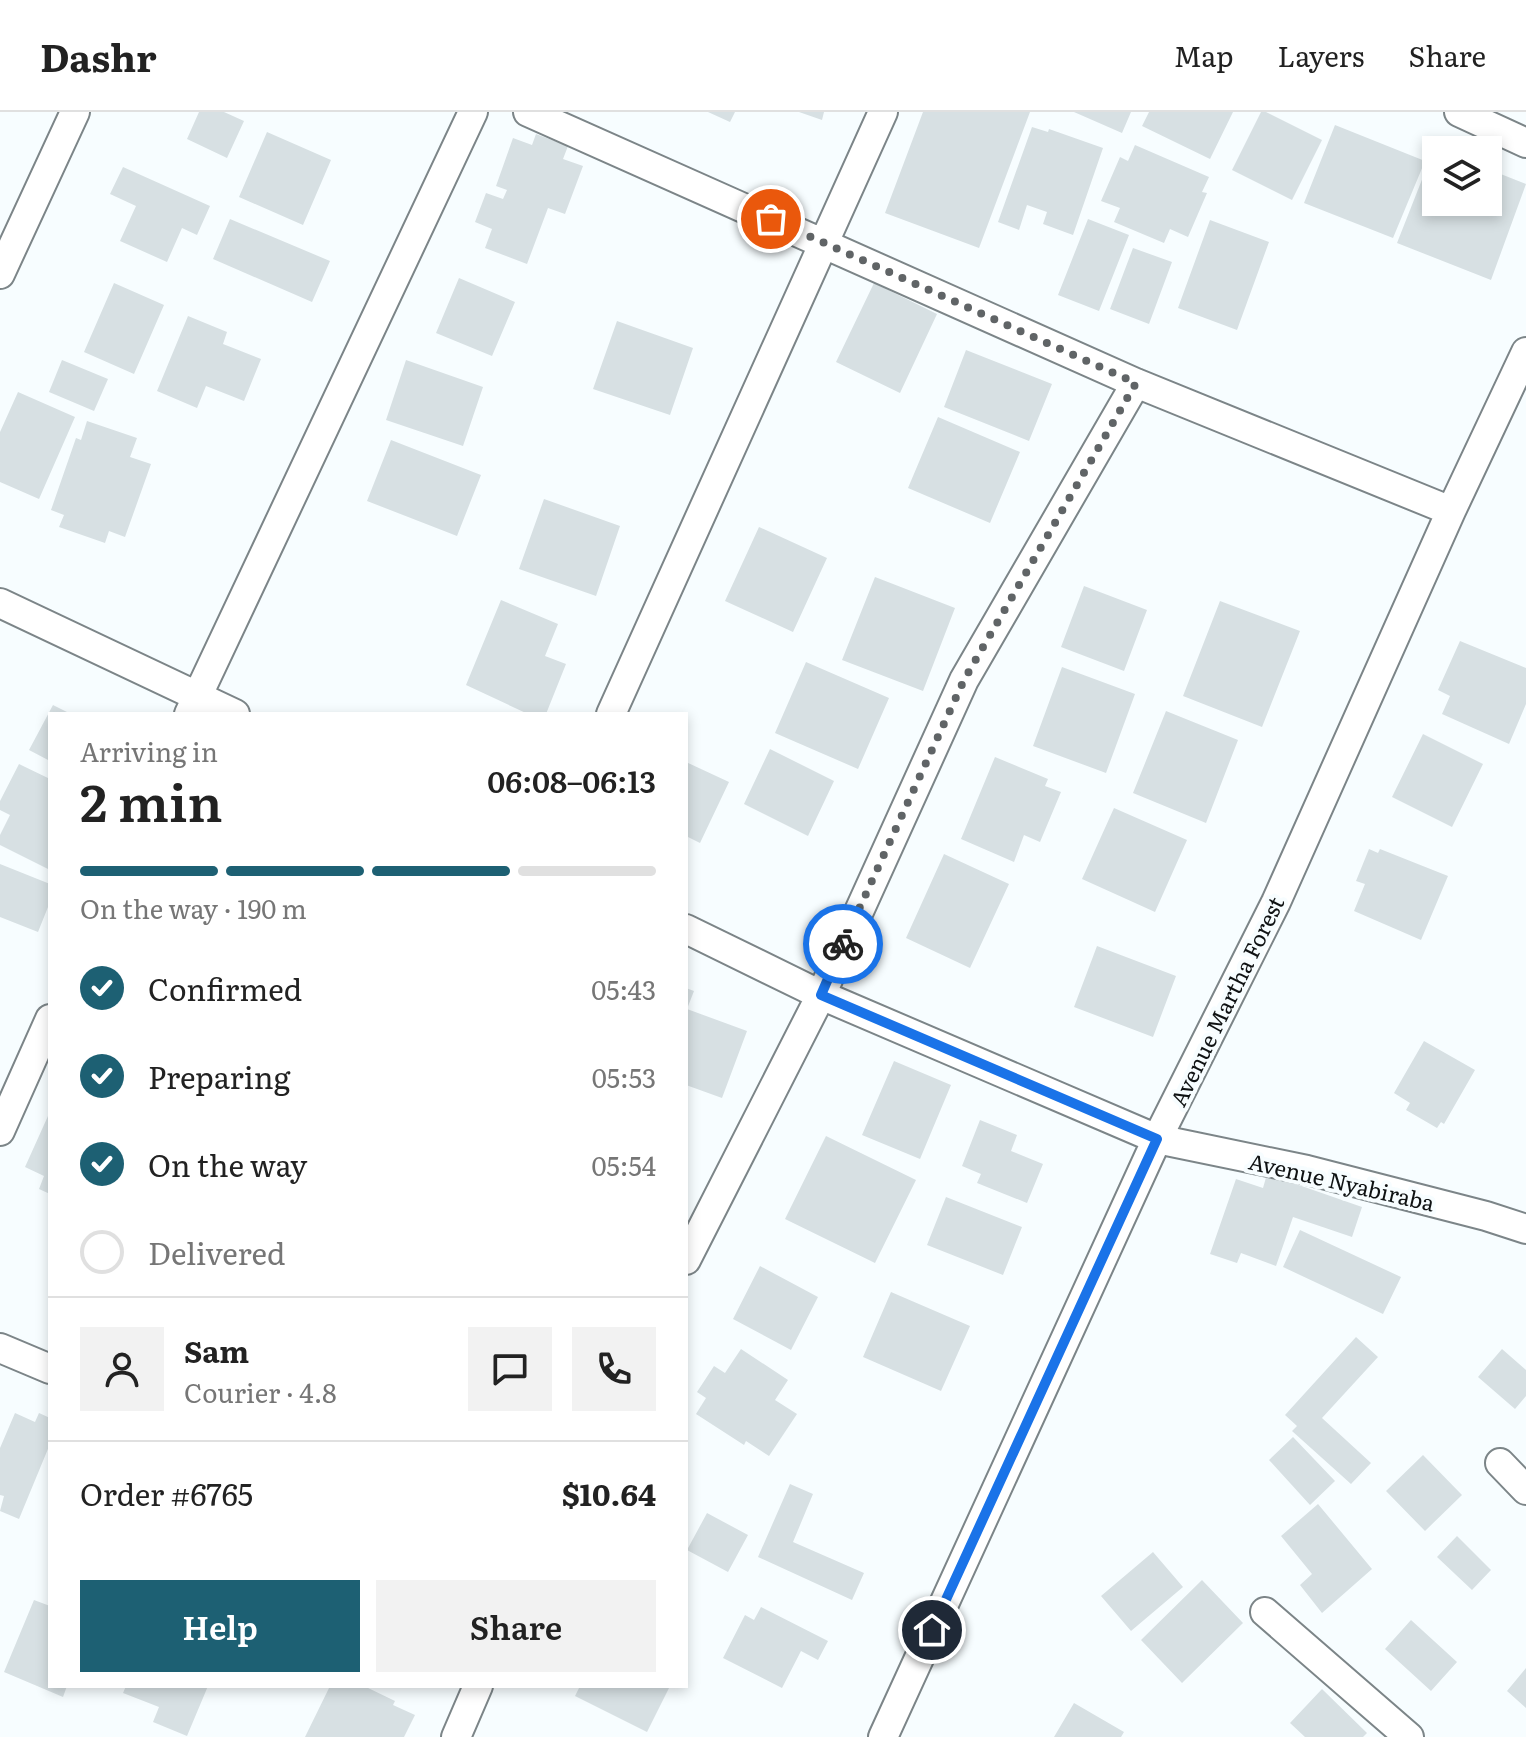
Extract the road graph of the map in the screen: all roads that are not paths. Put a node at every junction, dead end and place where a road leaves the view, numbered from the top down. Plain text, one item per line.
1 (75, 112) edge
2 (473, 112) edge
3 (528, 112) edge
4 (883, 112) edge
5 (1459, 112) edge
6 (1526, 143) edge
7 (825, 242) junction
8 (0, 274) edge
9 (1526, 352) edge
10 (1136, 383) junction
11 (1451, 511) junction
12 (0, 603) edge
13 (193, 705) edge
14 (226, 712) edge
15 (612, 712) edge
16 (688, 930) edge
17 (821, 995) junction
18 (48, 1029) edge
19 (40, 1067) edge
20 (0, 1131) edge
21 (1157, 1139) junction
22 (1526, 1229) edge
23 (688, 1256) edge
24 (0, 1348) edge
25 (48, 1368) edge
26 (1500, 1463) dead end
27 (1526, 1490) edge
28 (1265, 1612) dead end
29 (477, 1688) edge
30 (456, 1737) edge
31 (883, 1737) edge
32 (1409, 1737) edge

1 - 8 street
2 - 13 street
3 - 7 street
4 - 7 street
5 - 6 street
7 - 10 street
7 - 15 street
9 - 11 street, Avenue Martha Forest
10 - 11 street
10 - 17 street
11 - 21 street, Avenue Martha Forest
12 - 13 street
13 - 14 street
16 - 17 street, Avenue Nyabiraba
17 - 21 street, Avenue Nyabiraba
17 - 23 street
18 - 19 street
19 - 20 street
21 - 22 street, Avenue Nyabiraba
21 - 31 street, Avenue Martha Forest
24 - 25 street
26 - 27 street
28 - 32 street
29 - 30 street

